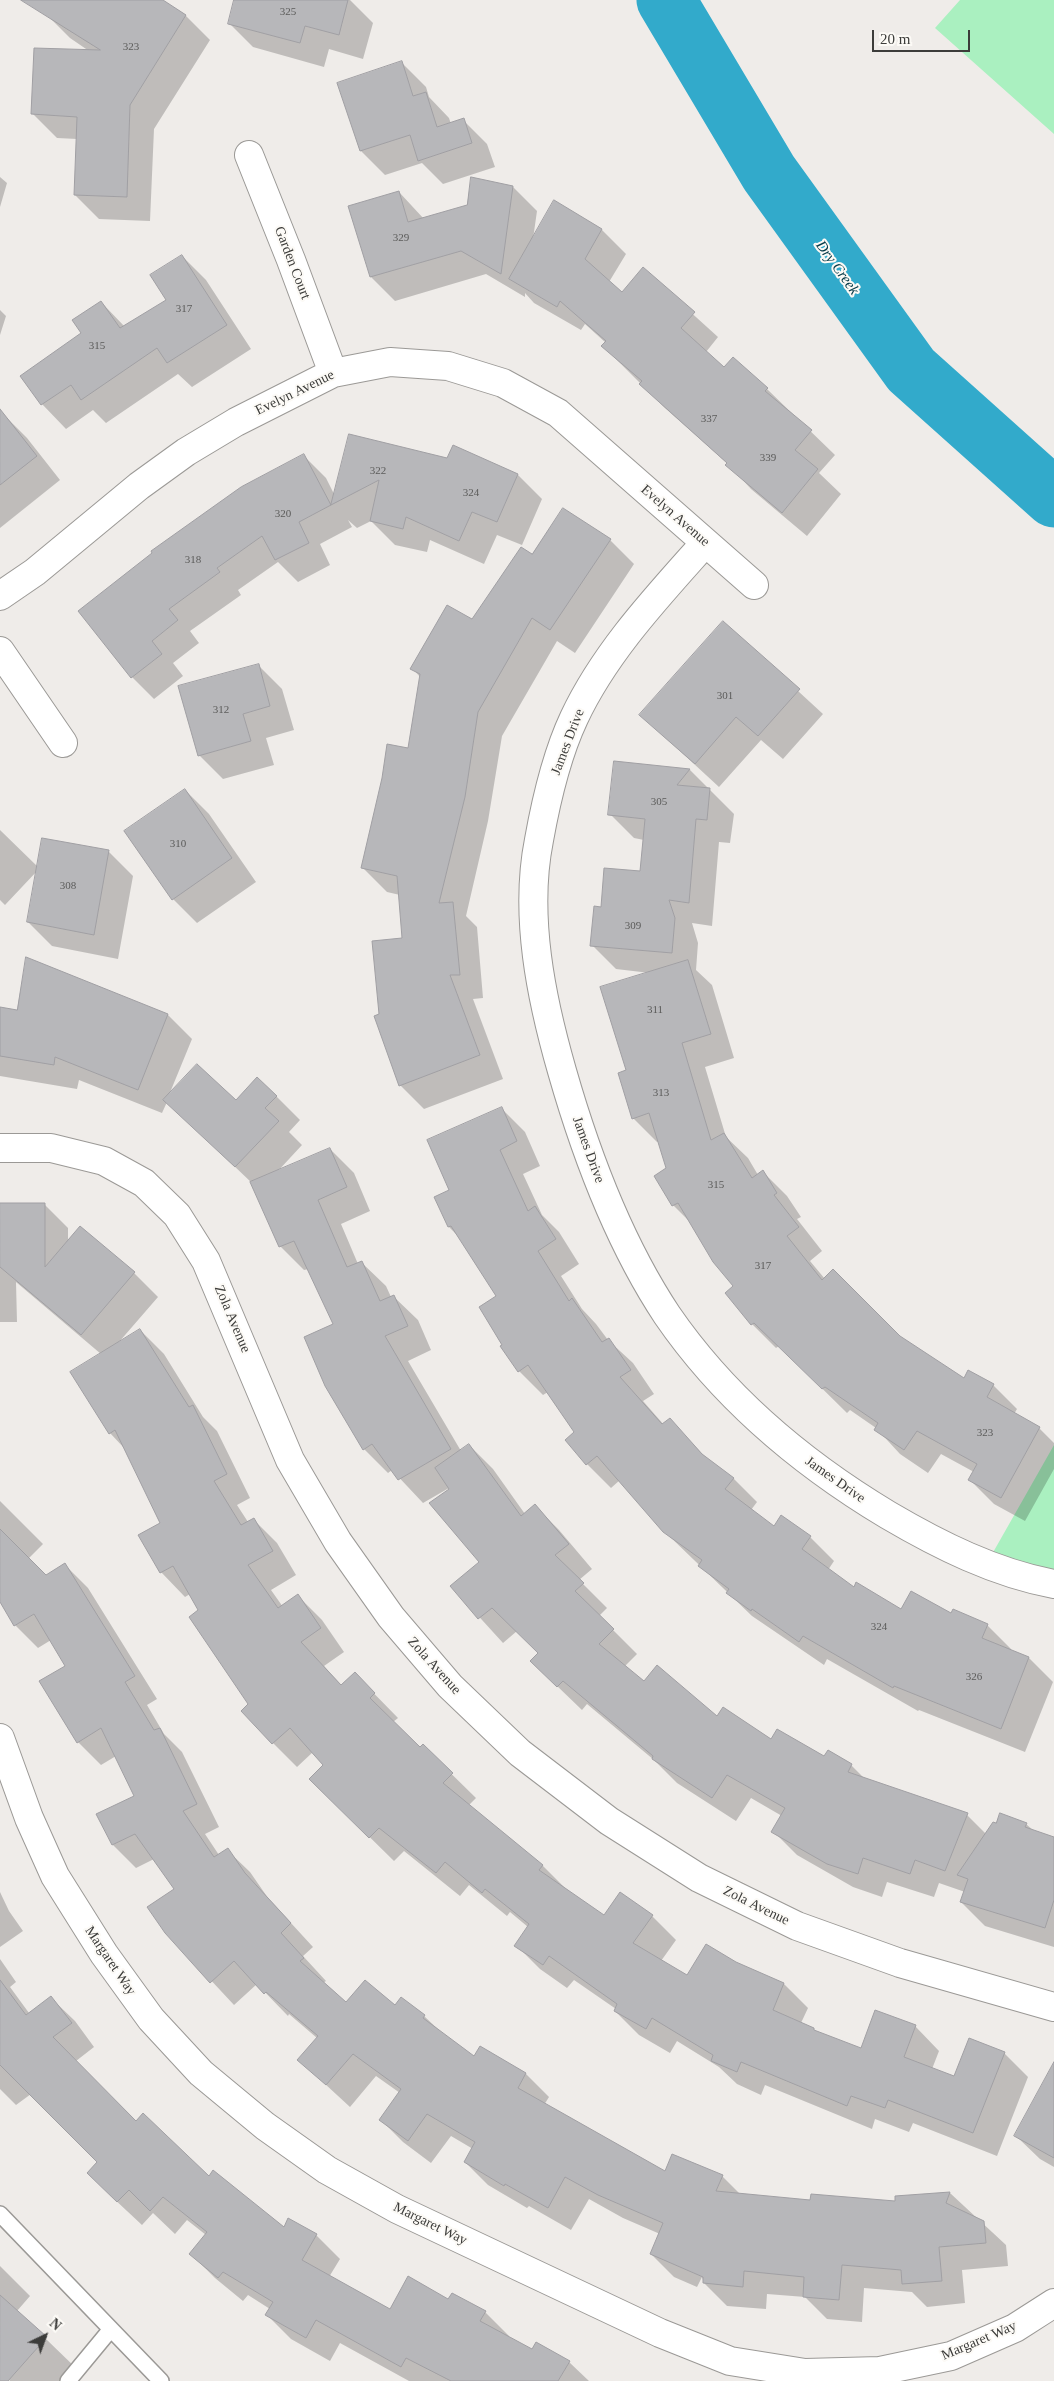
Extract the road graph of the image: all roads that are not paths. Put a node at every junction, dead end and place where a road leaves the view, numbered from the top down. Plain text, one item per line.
1 (248, 155) dead end
2 (333, 372) junction
3 (706, 543) junction
4 (754, 585) dead end
5 (0, 596) edge
6 (0, 651) edge
7 (63, 743) dead end
8 (0, 1148) edge
9 (1054, 1584) edge
10 (0, 1738) edge
11 (1054, 2007) edge
12 (0, 2214) edge
13 (1054, 2303) edge
14 (111, 2329) junction
15 (68, 2381) edge
16 (161, 2381) edge

1 - 2 street, Garden Court
2 - 3 street, Evelyn Avenue
2 - 5 street, Evelyn Avenue
3 - 4 street, Evelyn Avenue
3 - 9 street, James Drive
6 - 7 street
8 - 11 street, Zola Avenue
10 - 13 street, Margaret Way
12 - 14 lane
14 - 15 lane
14 - 16 lane

